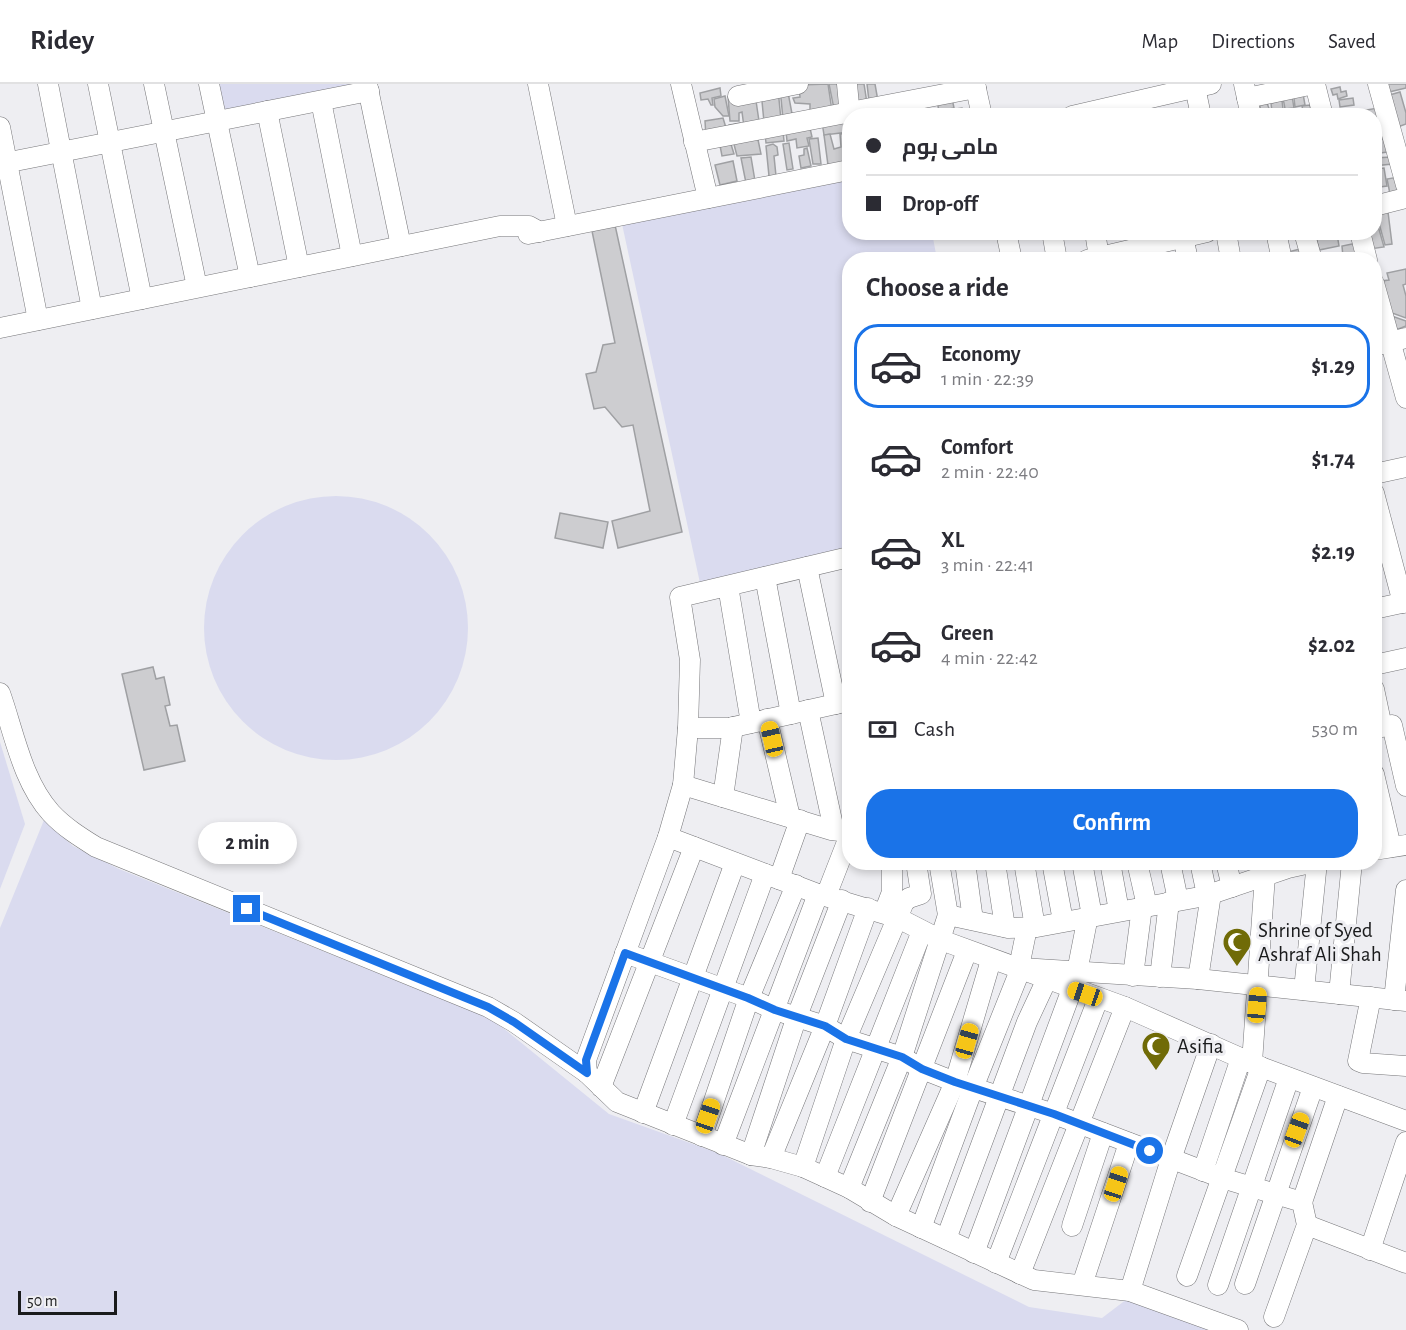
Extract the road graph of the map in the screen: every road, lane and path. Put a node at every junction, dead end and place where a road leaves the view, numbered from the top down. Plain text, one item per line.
1 (48, 84) edge
2 (98, 84) edge
3 (154, 84) edge
4 (209, 84) edge
5 (538, 84) edge
6 (681, 84) edge
7 (798, 84) edge
8 (847, 84) edge
9 (1315, 84) edge
10 (1378, 84) edge
11 (976, 86) edge
12 (1203, 86) edge
13 (368, 88) edge
14 (738, 96) dead end
15 (1247, 99) edge
16 (321, 101) junction
17 (1155, 106) edge
18 (849, 108) edge
19 (877, 108) edge
20 (980, 108) edge
21 (1139, 108) edge
22 (1202, 108) edge
23 (1321, 108) edge
24 (267, 111) junction
25 (842, 115) edge
26 (217, 121) junction
27 (0, 127) edge
28 (164, 132) junction
29 (110, 142) junction
30 (694, 142) junction
31 (61, 152) junction
32 (4, 163) edge
33 (842, 171) edge
34 (1406, 185) edge
35 (708, 198) junction
36 (1406, 198) edge
37 (1382, 204) edge
38 (567, 226) junction
39 (540, 232) junction
40 (514, 237) dead end
41 (1165, 240) edge
42 (401, 246) junction
43 (1143, 246) edge
44 (1120, 252) edge
45 (352, 256) junction
46 (299, 267) junction
47 (250, 277) junction
48 (197, 287) junction
49 (142, 299) junction
50 (92, 309) junction
51 (1382, 312) edge
52 (38, 320) junction
53 (0, 328) edge
54 (1390, 342) edge
55 (1406, 398) edge
56 (1406, 467) edge
57 (1382, 472) edge
58 (1382, 521) edge
59 (842, 559) edge
60 (807, 567) junction
61 (765, 577) junction
62 (728, 586) junction
63 (1405, 603) edge
64 (1382, 607) edge
65 (1406, 658) edge
66 (1382, 663) edge
67 (0, 693) edge
68 (842, 693) edge
69 (842, 705) edge
70 (1382, 709) edge
71 (800, 712) junction
72 (751, 723) junction
73 (1389, 726) edge
74 (688, 728) junction
75 (683, 785) junction
76 (1406, 786) edge
77 (723, 797) junction
78 (1382, 810) edge
79 (795, 819) junction
80 (842, 828) edge
81 (842, 832) edge
82 (668, 837) junction
83 (842, 841) edge
84 (694, 847) junction
85 (1390, 847) edge
86 (735, 862) junction
87 (892, 870) edge
88 (917, 870) edge
89 (940, 870) edge
90 (966, 870) edge
91 (996, 870) edge
92 (1025, 870) edge
93 (1053, 870) edge
94 (1083, 870) edge
95 (1111, 870) edge
96 (1138, 870) edge
97 (1171, 870) edge
98 (1202, 870) edge
99 (1228, 870) edge
100 (1268, 870) edge
101 (1312, 870) edge
102 (1351, 870) edge
103 (780, 879) junction
104 (1232, 887) junction
105 (1406, 890) edge
106 (1209, 894) junction
107 (829, 896) junction
108 (1174, 901) junction
109 (1144, 906) junction
110 (1119, 911) junction
111 (883, 913) junction
112 (948, 915) junction
113 (1090, 916) junction
114 (973, 920) junction
115 (1063, 921) junction
116 (1005, 927) junction
117 (1031, 927) junction
118 (922, 931) junction
119 (941, 940) junction
120 (967, 951) junction
121 (625, 953) junction
122 (991, 960) junction
123 (648, 961) junction
124 (1020, 967) junction
125 (1133, 976) junction
126 (1160, 977) junction
127 (691, 978) junction
128 (1198, 979) junction
129 (1047, 980) junction
130 (1074, 981) junction
131 (1259, 985) junction
132 (723, 989) junction
133 (1304, 990) junction
134 (1339, 994) junction
135 (1371, 997) junction
136 (748, 998) junction
137 (1098, 999) junction
138 (1400, 1000) edge
139 (1125, 1007) junction
140 (775, 1010) junction
141 (797, 1016) junction
142 (825, 1026) junction
143 (846, 1039) junction
144 (1211, 1044) junction
145 (875, 1048) junction
146 (902, 1057) junction
147 (1251, 1063) junction
148 (1406, 1066) edge
149 (922, 1069) junction
150 (1289, 1078) junction
151 (594, 1080) junction
152 (964, 1085) junction
153 (1313, 1087) junction
154 (1338, 1096) junction
155 (999, 1098) junction
156 (1028, 1106) junction
157 (643, 1113) junction
158 (1054, 1114) junction
159 (1406, 1121) edge
160 (1079, 1124) junction
161 (673, 1125) junction
162 (1103, 1133) junction
163 (702, 1136) junction
164 (1406, 1142) edge
165 (1130, 1143) junction
166 (723, 1145) junction
167 (751, 1155) junction
168 (771, 1158) junction
169 (1171, 1159) junction
170 (803, 1167) junction
171 (1203, 1171) junction
172 (825, 1177) junction
173 (1222, 1178) junction
174 (1250, 1187) junction
175 (849, 1188) junction
176 (1274, 1194) junction
177 (870, 1202) junction
178 (1302, 1202) junction
179 (896, 1216) junction
180 (1307, 1225) junction
181 (1072, 1226) dead end
182 (921, 1228) junction
183 (946, 1239) junction
184 (1370, 1250) junction
185 (974, 1253) junction
186 (996, 1263) junction
187 (1406, 1263) edge
188 (1020, 1274) junction
189 (1188, 1275) dead end
190 (1245, 1284) dead end
191 (1082, 1285) junction
192 (1218, 1285) dead end
193 (1130, 1291) junction
194 (1274, 1317) dead end
195 (1238, 1330) edge

1 - 31 street
2 - 29 street
3 - 28 street
4 - 26 street
5 - 38 street
6 - 30 street
7 - 14 street
8 - 18 street
9 - 15 street
9 - 23 street
10 - 34 street
11 - 19 street
11 - 20 street
12 - 17 street
12 - 22 street
13 - 16 street
13 - 42 street
16 - 24 street
16 - 45 street
17 - 21 street
24 - 26 street
24 - 46 street
25 - 30 street
26 - 28 street
26 - 47 street
27 - 32 street
28 - 29 street
28 - 48 street
29 - 31 street
29 - 49 street
30 - 35 street
31 - 32 street
31 - 50 street
32 - 52 street
33 - 35 street
35 - 38 street
36 - 37 street
38 - 39 street
39 - 40 street
39 - 42 street
41 - 43 street
42 - 45 street
43 - 44 street
45 - 46 street
46 - 47 street
47 - 48 street
48 - 49 street
49 - 50 street
50 - 52 street
51 - 54 street
52 - 53 street
54 - 55 street
56 - 57 street
58 - 63 street
59 - 60 street
60 - 61 street
60 - 68 street
61 - 62 street
61 - 71 street
62 - 72 street
62 - 74 street
63 - 64 street
65 - 66 street
67 - 151 street
69 - 71 street
70 - 73 street
71 - 72 street
71 - 80 street
72 - 74 street
72 - 77 street
72 - 79 street
73 - 76 street
74 - 75 street
75 - 77 street
75 - 82 street
77 - 79 street
78 - 85 street
79 - 81 street
79 - 103 street
82 - 84 street
82 - 121 street
83 - 107 street
84 - 86 street
84 - 123 street
86 - 103 street
86 - 127 street
87 - 111 street
88 - 111 street
89 - 112 street
90 - 114 street
91 - 116 street
92 - 117 street
93 - 115 street
94 - 113 street
95 - 110 street
96 - 109 street
97 - 108 street
98 - 106 street
99 - 104 street
100 - 104 street
100 - 131 street
101 - 133 street
102 - 134 street
103 - 107 street
103 - 132 street
103 - 136 street
104 - 106 street
105 - 138 street
106 - 108 street
106 - 128 street
107 - 111 street
107 - 140 street
107 - 141 street
108 - 109 street
108 - 126 street
109 - 110 street
109 - 125 street
110 - 113 street
111 - 118 street
111 - 142 street
111 - 143 street
112 - 114 street
112 - 119 street
113 - 115 street
113 - 130 street
114 - 116 street
115 - 117 street
116 - 117 street
117 - 124 street
118 - 119 street
118 - 145 street
119 - 120 street
119 - 146 street
120 - 122 street
120 - 149 street
121 - 123 street
121 - 151 street
122 - 124 street
122 - 152 street
123 - 127 street
123 - 151 street
124 - 129 street
124 - 130 street
124 - 152 street
125 - 126 street
125 - 130 street
126 - 128 street
127 - 132 street
127 - 157 street
128 - 131 street
129 - 130 street
129 - 155 street
130 - 137 street
130 - 156 street
131 - 133 street
131 - 147 street
132 - 136 street
132 - 161 street
133 - 134 street
134 - 135 street
135 - 138 street
135 - 148 street
136 - 140 street
136 - 163 street
137 - 139 street
137 - 158 street
139 - 144 street
139 - 160 street
140 - 141 street
140 - 166 street
141 - 142 street
141 - 167 street
142 - 143 street
142 - 168 street
143 - 145 street
143 - 170 street
144 - 147 street
144 - 169 street
145 - 146 street
145 - 172 street
146 - 149 street
146 - 175 street
147 - 150 street
147 - 171 street
147 - 173 street
149 - 152 street
149 - 177 street
150 - 153 street
150 - 174 street
151 - 157 street
152 - 155 street
152 - 179 street
152 - 182 street
153 - 154 street
153 - 176 street
154 - 159 street
154 - 178 street
155 - 156 street
155 - 183 street
156 - 158 street
156 - 185 street
157 - 161 street
158 - 160 street
158 - 186 street
160 - 162 street
160 - 188 street
161 - 163 street
162 - 165 street
162 - 181 street
163 - 166 street
164 - 184 street
165 - 169 street
165 - 191 street
166 - 167 street
167 - 168 street
168 - 170 street
169 - 171 street
169 - 193 street
170 - 172 street
171 - 173 street
172 - 175 street
173 - 174 street
173 - 189 street
174 - 176 street
174 - 192 street
175 - 177 street
176 - 178 street
176 - 190 street
177 - 179 street
178 - 180 street
179 - 182 street
180 - 184 street
180 - 194 street
182 - 183 street
183 - 185 street
184 - 187 street
185 - 186 street
186 - 188 street
188 - 191 street
191 - 193 street
193 - 195 street

